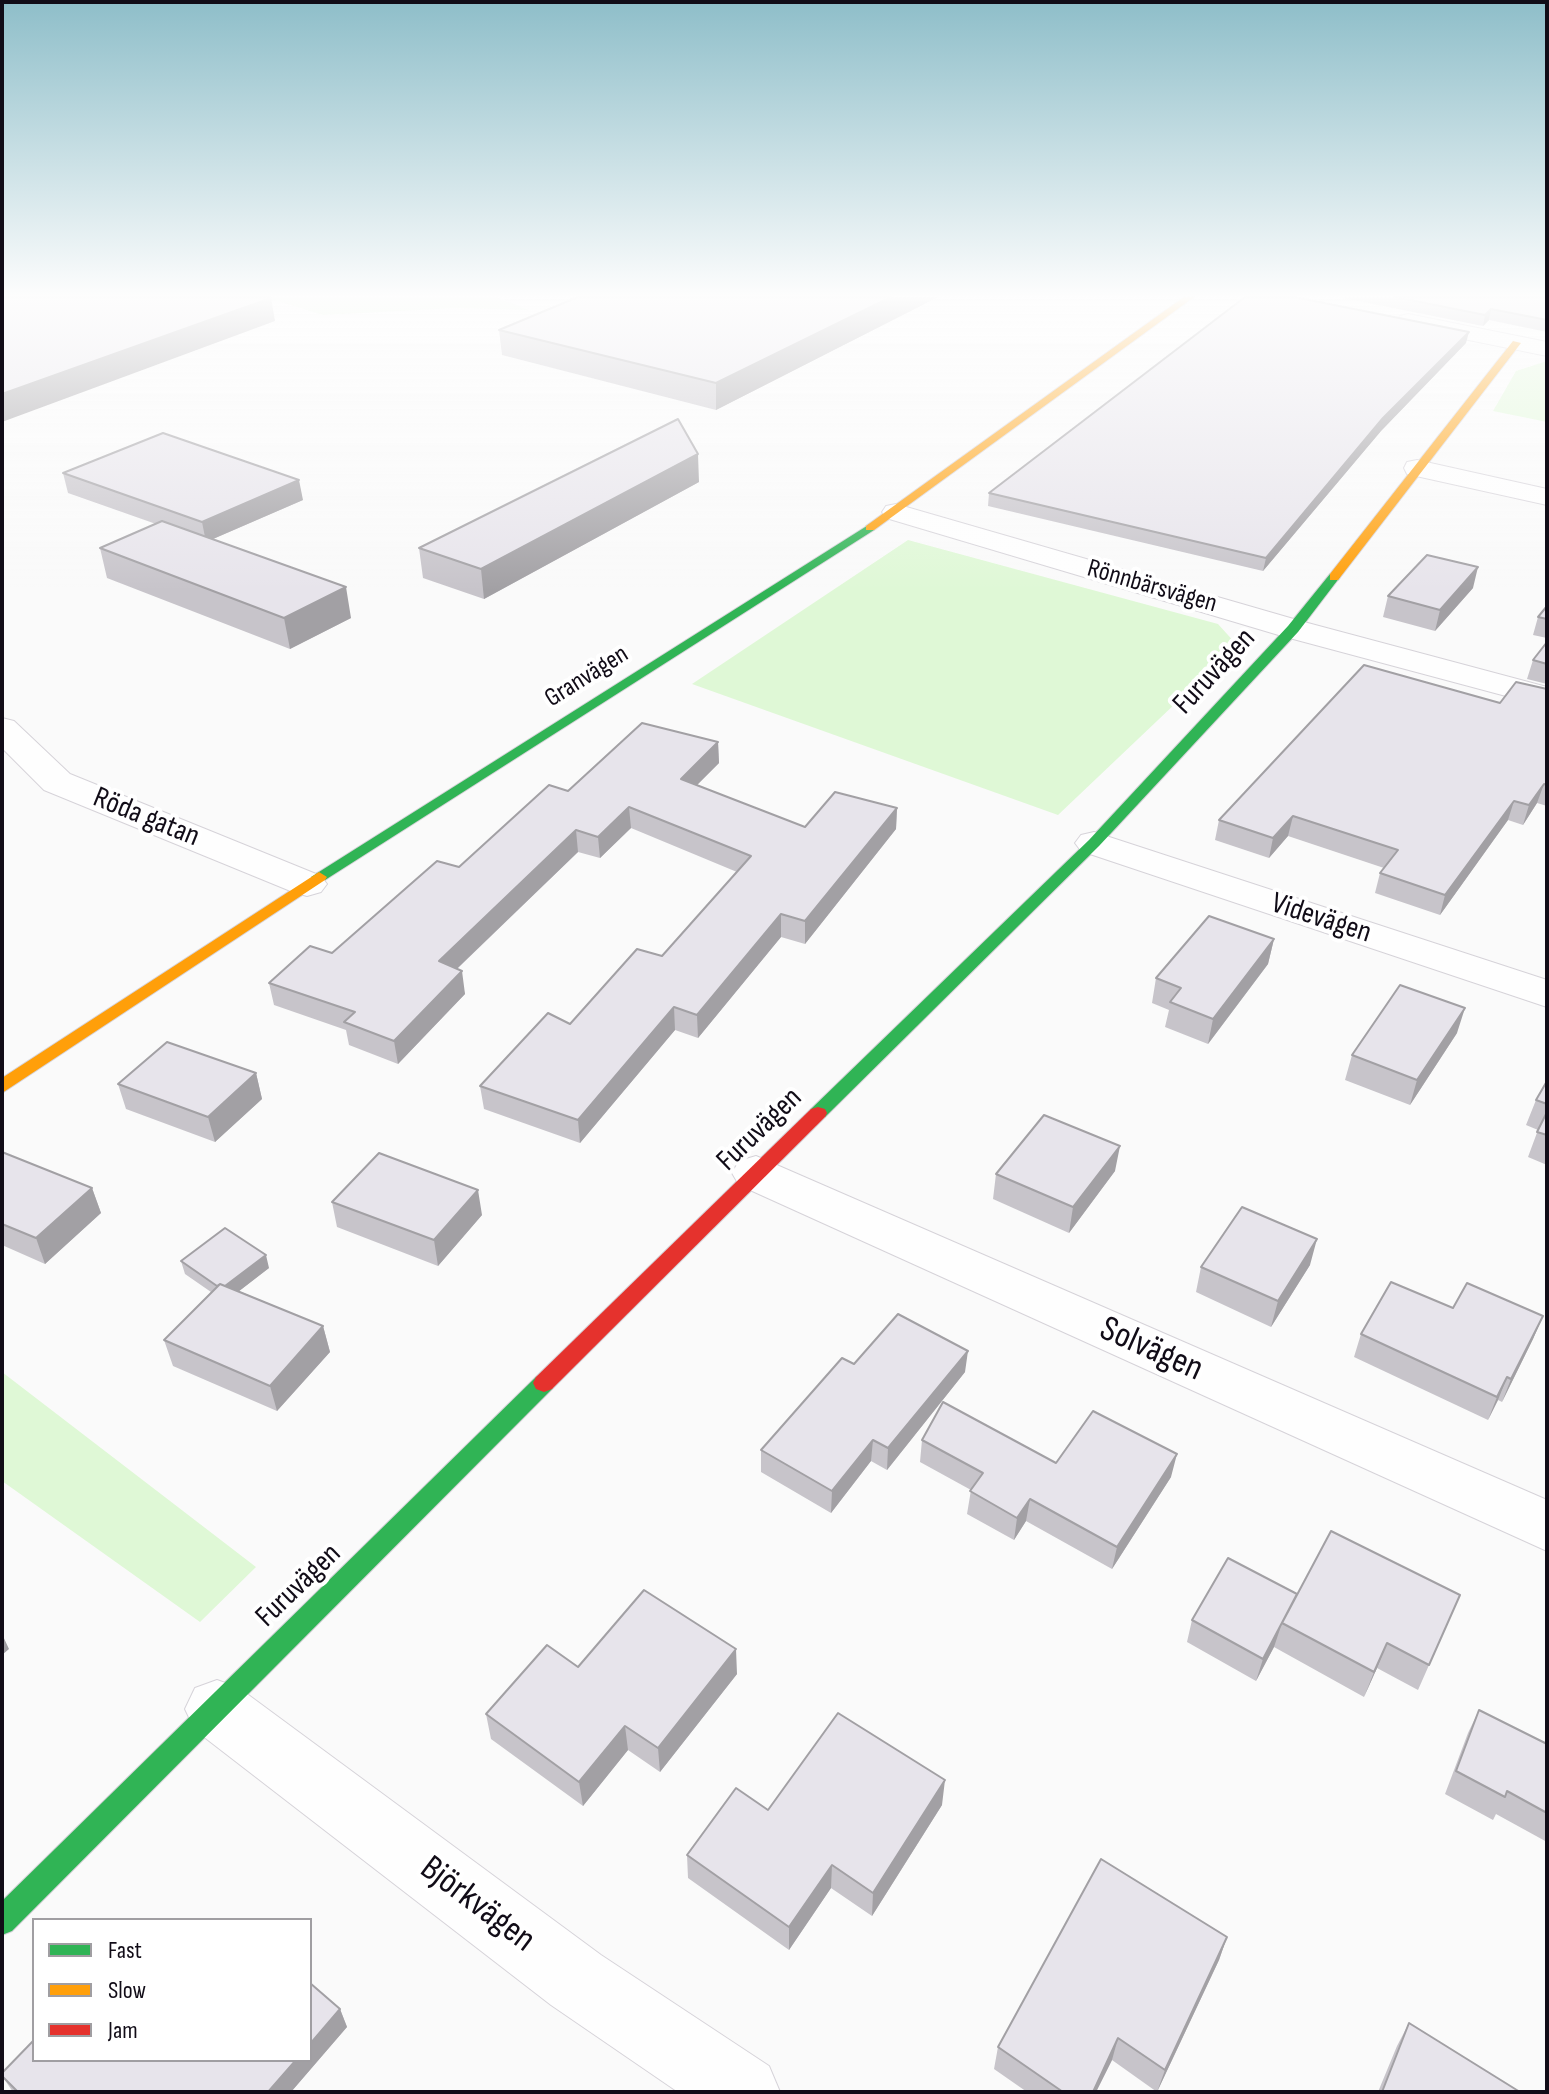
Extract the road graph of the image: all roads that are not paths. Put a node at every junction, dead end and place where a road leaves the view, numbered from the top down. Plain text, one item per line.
1 (1056, 395) edge
2 (1475, 395) edge
3 (1417, 468) junction
4 (1547, 497) edge
5 (896, 512) junction
6 (1293, 629) junction
7 (1547, 697) edge
8 (2, 728) edge
9 (1094, 843) junction
10 (307, 884) junction
11 (1547, 994) edge
12 (2, 1087) edge
13 (756, 1173) junction
14 (1547, 1526) edge
15 (217, 1709) junction
16 (2, 1921) edge
17 (743, 2092) edge

1 - 5 street, Granvägen
2 - 3 street, Furuvägen
3 - 4 street
3 - 6 street, Furuvägen
5 - 6 street, Rönnbärsvägen
5 - 10 street, Granvägen
6 - 7 street, Rönnbärsvägen
6 - 9 street, Furuvägen
8 - 10 street, Röda gatan
9 - 11 street, Videvägen
9 - 13 street, Furuvägen
10 - 12 street, Granvägen
13 - 14 street, Solvägen
13 - 15 street, Furuvägen
15 - 16 street, Furuvägen
15 - 17 street, Björkvägen

